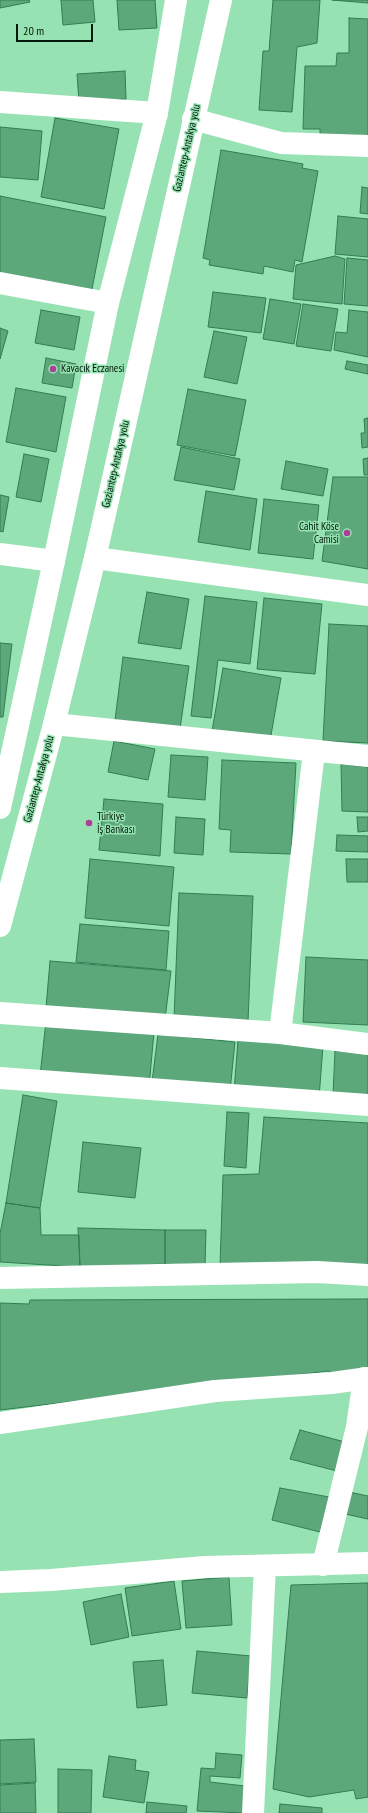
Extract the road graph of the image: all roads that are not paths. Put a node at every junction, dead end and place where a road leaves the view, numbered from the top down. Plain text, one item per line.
1 (176, 0) edge
2 (221, 0) edge
3 (0, 102) edge
4 (157, 113) junction
5 (193, 120) junction
6 (368, 146) edge
7 (0, 283) edge
8 (108, 304) junction
9 (0, 554) edge
10 (95, 558) junction
11 (54, 562) junction
12 (368, 594) edge
13 (54, 724) junction
14 (314, 752) junction
15 (368, 756) edge
16 (0, 808) edge
17 (0, 926) edge
18 (0, 1013) edge
19 (280, 1033) junction
20 (368, 1044) edge
21 (0, 1078) edge
22 (368, 1105) edge
23 (368, 1276) edge
24 (0, 1278) edge
25 (366, 1378) edge
26 (0, 1423) edge
27 (368, 1563) edge
28 (323, 1565) junction
29 (265, 1566) junction
30 (0, 1582) edge
31 (253, 1813) edge

1 - 4 street
2 - 5 street, Gaziantep-Antakya yolu
3 - 4 street
4 - 8 street
5 - 6 street
5 - 10 street, Gaziantep-Antakya yolu
7 - 8 street
8 - 11 street
9 - 11 street
10 - 12 street
10 - 13 street, Gaziantep-Antakya yolu
11 - 16 street
13 - 14 street
13 - 17 street, Gaziantep-Antakya yolu
14 - 15 street
14 - 19 street
18 - 19 street
19 - 20 street
21 - 22 street
23 - 24 street
25 - 26 street
25 - 28 street
27 - 28 street
28 - 29 street
29 - 30 street
29 - 31 street

